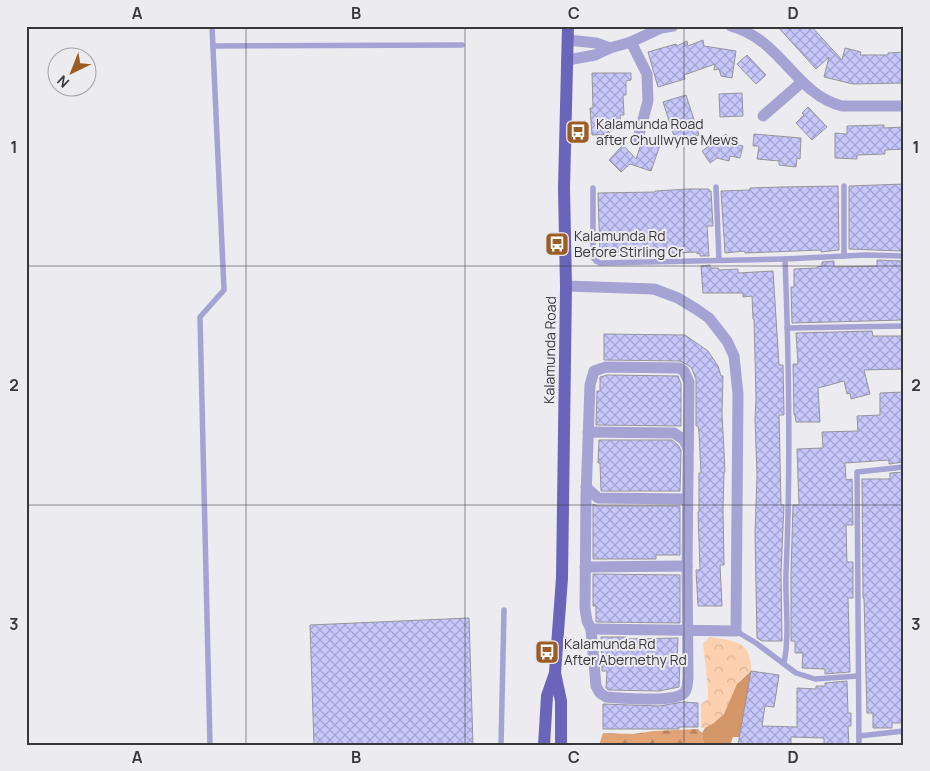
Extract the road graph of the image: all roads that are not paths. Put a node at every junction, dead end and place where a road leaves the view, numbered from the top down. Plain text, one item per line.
1 (212, 26) edge
2 (568, 26) edge
3 (673, 26) edge
4 (731, 26) edge
5 (568, 40) junction
6 (632, 42) junction
7 (462, 45) dead end
8 (213, 46) junction
9 (610, 48) junction
10 (568, 60) junction
11 (802, 82) junction
12 (904, 106) edge
13 (763, 116) dead end
14 (638, 138) dead end
15 (844, 186) dead end
16 (593, 188) dead end
17 (716, 188) dead end
18 (844, 256) junction
19 (904, 256) edge
20 (785, 258) junction
21 (719, 260) junction
22 (566, 286) junction
23 (904, 326) edge
24 (787, 328) junction
25 (588, 432) junction
26 (688, 451) junction
27 (904, 466) edge
28 (586, 487) junction
29 (687, 499) junction
30 (687, 566) junction
31 (585, 567) junction
32 (504, 610) dead end
33 (591, 630) junction
34 (687, 631) junction
35 (736, 631) junction
36 (784, 664) junction
37 (555, 673) junction
38 (858, 676) junction
39 (904, 731) edge
40 (859, 736) junction
41 (210, 745) edge
42 (501, 745) edge
43 (544, 745) edge
44 (561, 745) edge
45 (859, 745) edge

1 - 8 lane
2 - 5 main road, Kalamunda Road
3 - 6 street
4 - 11 street
5 - 9 street
5 - 10 main road, Kalamunda Road
6 - 9 street
6 - 14 street
7 - 8 lane
8 - 41 lane
9 - 10 street
10 - 22 main road, Kalamunda Road
11 - 12 street
11 - 13 street
15 - 18 lane
16 - 21 lane
17 - 21 lane
18 - 19 lane
18 - 20 lane
20 - 21 lane
20 - 24 lane
22 - 35 street
22 - 37 main road, Kalamunda Road
23 - 24 lane
24 - 36 lane
25 - 26 street
25 - 26 street
25 - 28 street
26 - 29 street
27 - 38 lane
28 - 29 street
28 - 31 street
29 - 30 street
30 - 31 street
30 - 34 street
31 - 33 street
32 - 42 lane
33 - 34 street
33 - 34 street
34 - 35 street
35 - 36 lane
36 - 38 lane
37 - 43 main road, Kalamunda Road
37 - 44 main road, Kalamunda Road
38 - 40 lane
39 - 40 lane
40 - 45 lane

